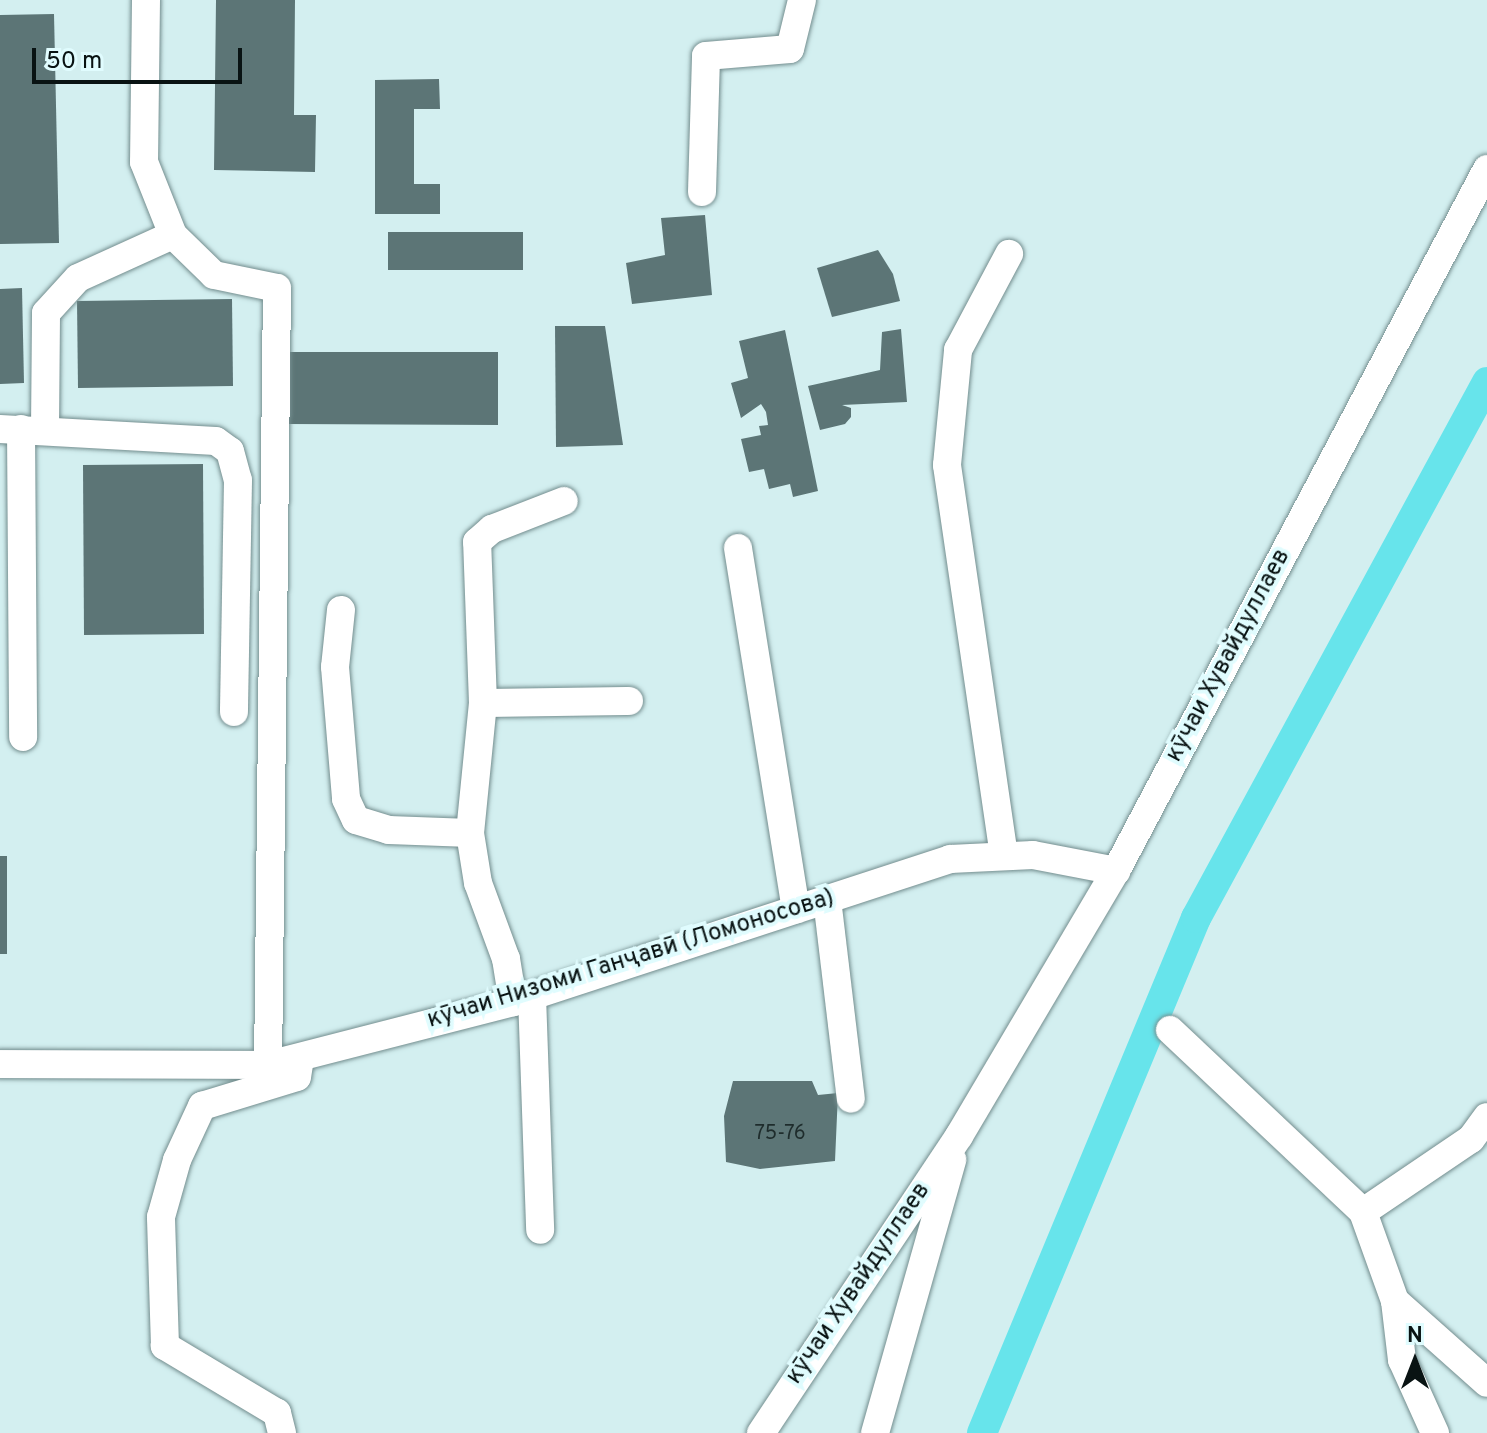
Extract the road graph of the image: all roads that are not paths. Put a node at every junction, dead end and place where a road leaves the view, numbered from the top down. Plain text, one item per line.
1 (146, 0) edge
2 (802, 0) edge
3 (1487, 169) edge
4 (702, 192) dead end
5 (173, 235) junction
6 (1009, 254) dead end
7 (22, 429) edge
8 (564, 501) dead end
9 (738, 548) dead end
10 (341, 610) dead end
11 (629, 701) dead end
12 (483, 703) junction
13 (234, 712) dead end
14 (23, 737) dead end
15 (470, 833) junction
16 (1004, 856) junction
17 (1116, 871) junction
18 (827, 899) junction
19 (796, 909) junction
20 (523, 999) junction
21 (1170, 1030) dead end
22 (300, 1057) junction
23 (0, 1064) edge
24 (268, 1065) junction
25 (851, 1099) dead end
26 (1487, 1117) edge
27 (959, 1136) junction
28 (1363, 1212) junction
29 (540, 1230) dead end
30 (1395, 1301) junction
31 (1487, 1383) edge
32 (282, 1433) edge
33 (761, 1433) edge
34 (875, 1433) edge
35 (1435, 1433) edge

1 - 5 street
2 - 4 street
3 - 17 street, кӯчаи Хувайдуллаев
5 - 7 street
5 - 24 street
6 - 16 street
7 - 13 street
7 - 14 street
8 - 12 street
9 - 19 street
10 - 15 street
11 - 12 street
12 - 15 street
15 - 20 street
16 - 17 street, кӯчаи Низоми Ганҷавӣ (Ломоносова)
16 - 18 street, кӯчаи Низоми Ганҷавӣ (Ломоносова)
17 - 27 street, кӯчаи Хувайдуллаев
18 - 19 street, кӯчаи Низоми Ганҷавӣ (Ломоносова)
18 - 25 street
19 - 20 street, кӯчаи Низоми Ганҷавӣ (Ломоносова)
20 - 22 street, кӯчаи Низоми Ганҷавӣ (Ломоносова)
20 - 29 street
21 - 28 street
22 - 24 street, кӯчаи Низоми Ганҷавӣ (Ломоносова)
22 - 32 street
23 - 24 street, кӯчаи Низоми Ганҷавӣ (Ломоносова)
26 - 28 street
27 - 33 street, кӯчаи Хувайдуллаев
27 - 34 street, кӯчаи Хувайдуллаев
28 - 30 street
30 - 31 street
30 - 35 street

